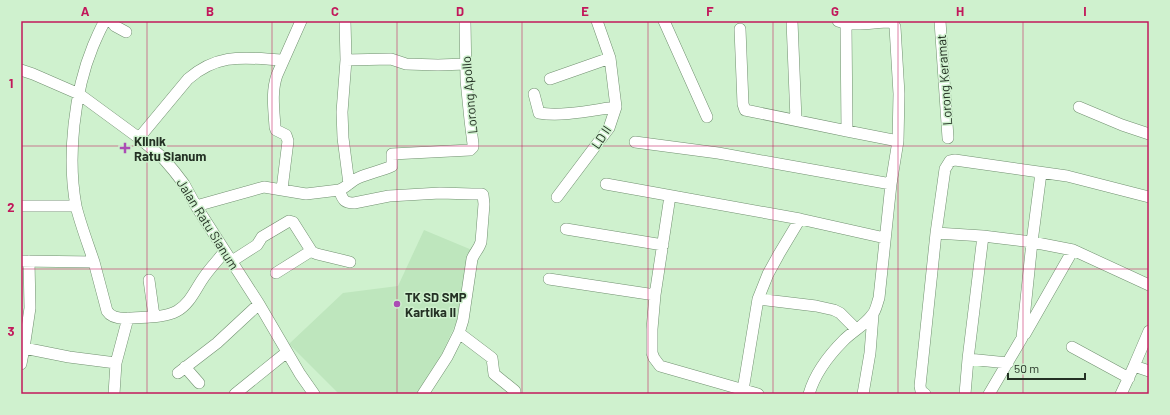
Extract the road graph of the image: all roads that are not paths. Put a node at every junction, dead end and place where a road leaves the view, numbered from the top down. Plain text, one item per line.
1 (105, 21) edge
2 (111, 21) edge
3 (301, 21) edge
4 (344, 21) edge
5 (464, 21) edge
6 (597, 21) edge
7 (664, 21) edge
8 (792, 21) edge
9 (940, 21) edge
10 (842, 22) edge
11 (740, 28) dead end
12 (126, 32) dead end
13 (610, 58) junction
14 (283, 60) junction
15 (346, 60) junction
16 (466, 64) junction
17 (21, 70) edge
18 (550, 79) dead end
19 (79, 94) junction
20 (534, 94) dead end
21 (616, 107) junction
22 (1079, 107) dead end
23 (707, 117) dead end
24 (796, 120) junction
25 (847, 131) junction
26 (1149, 134) edge
27 (139, 138) junction
28 (948, 138) dead end
29 (898, 141) junction
30 (635, 142) dead end
31 (1041, 173) junction
32 (349, 184) junction
33 (606, 184) dead end
34 (891, 184) junction
35 (282, 189) junction
36 (339, 190) junction
37 (670, 196) junction
38 (557, 197) dead end
39 (1149, 197) edge
40 (22, 206) edge
41 (76, 206) junction
42 (196, 206) junction
43 (800, 219) junction
44 (566, 229) dead end
45 (936, 233) junction
46 (982, 236) junction
47 (885, 238) junction
48 (1032, 242) junction
49 (663, 245) junction
50 (310, 250) junction
51 (1073, 250) junction
52 (225, 251) junction
53 (25, 261) edge
54 (232, 261) junction
55 (94, 262) junction
56 (350, 262) dead end
57 (276, 274) dead end
58 (550, 279) dead end
59 (149, 280) dead end
60 (1149, 285) edge
61 (655, 295) junction
62 (758, 299) junction
63 (258, 304) junction
64 (873, 315) junction
65 (154, 316) junction
66 (128, 318) junction
67 (856, 329) junction
68 (1149, 331) edge
69 (459, 333) junction
70 (1022, 338) junction
71 (1072, 347) dead end
72 (24, 348) junction
73 (287, 352) junction
74 (968, 359) junction
75 (1008, 363) junction
76 (21, 364) edge
77 (116, 364) junction
78 (1134, 366) junction
79 (1149, 371) edge
80 (1129, 378) junction
81 (199, 383) dead end
82 (743, 390) junction
83 (114, 394) edge
84 (235, 394) edge
85 (314, 394) edge
86 (423, 394) edge
87 (515, 394) edge
88 (758, 394) edge
89 (810, 394) edge
90 (863, 394) edge
91 (925, 394) edge
92 (965, 394) edge
93 (989, 394) edge
94 (1121, 394) edge

1 - 19 street
2 - 12 street
3 - 14 street
4 - 15 street
5 - 16 street, Lorong Apollo
6 - 13 street, LD II
7 - 23 street
8 - 24 street
9 - 28 street, Lorong Keramat
10 - 25 street
10 - 29 street
11 - 24 street
13 - 18 street
13 - 21 street, LD II
14 - 27 street
14 - 35 street
15 - 16 street
15 - 32 street
16 - 32 street, Lorong Apollo
17 - 19 street, Jalan Ratu Sianum
19 - 27 street, Jalan Ratu Sianum
19 - 41 street
20 - 21 street
21 - 38 street, LD II
22 - 26 street
24 - 25 street
25 - 29 street
27 - 42 street, Jalan Ratu Sianum
29 - 34 street
30 - 34 street
31 - 39 street
31 - 45 street
31 - 48 street
32 - 36 street
33 - 37 street
34 - 47 street
35 - 36 street
35 - 42 street
36 - 69 street
37 - 43 street
37 - 49 street
40 - 41 street
41 - 55 street
42 - 52 street, Jalan Ratu Sianum
43 - 47 street
43 - 62 street
44 - 49 street
45 - 46 street
45 - 91 street
46 - 48 street
46 - 74 street
47 - 64 street
48 - 51 street
48 - 70 street
49 - 61 street
50 - 54 street
50 - 56 street
50 - 57 street
51 - 60 street
51 - 70 street
52 - 54 street, Jalan Ratu Sianum
52 - 65 street
53 - 55 street
53 - 72 street
54 - 63 street, Jalan Ratu Sianum
55 - 66 street
58 - 61 street
59 - 65 street
61 - 82 street
62 - 67 street
62 - 82 street
63 - 73 street, Jalan Ratu Sianum
63 - 81 street
64 - 67 street
64 - 90 street
65 - 66 street
66 - 77 street
67 - 89 street
68 - 78 street
69 - 86 street
69 - 87 street
70 - 75 street
71 - 80 street
72 - 76 street
72 - 77 street
73 - 84 street
73 - 85 street, Jalan Ratu Sianum
74 - 75 street
74 - 92 street
75 - 93 street
77 - 83 street
78 - 79 street
78 - 80 street
80 - 94 street
82 - 88 street

